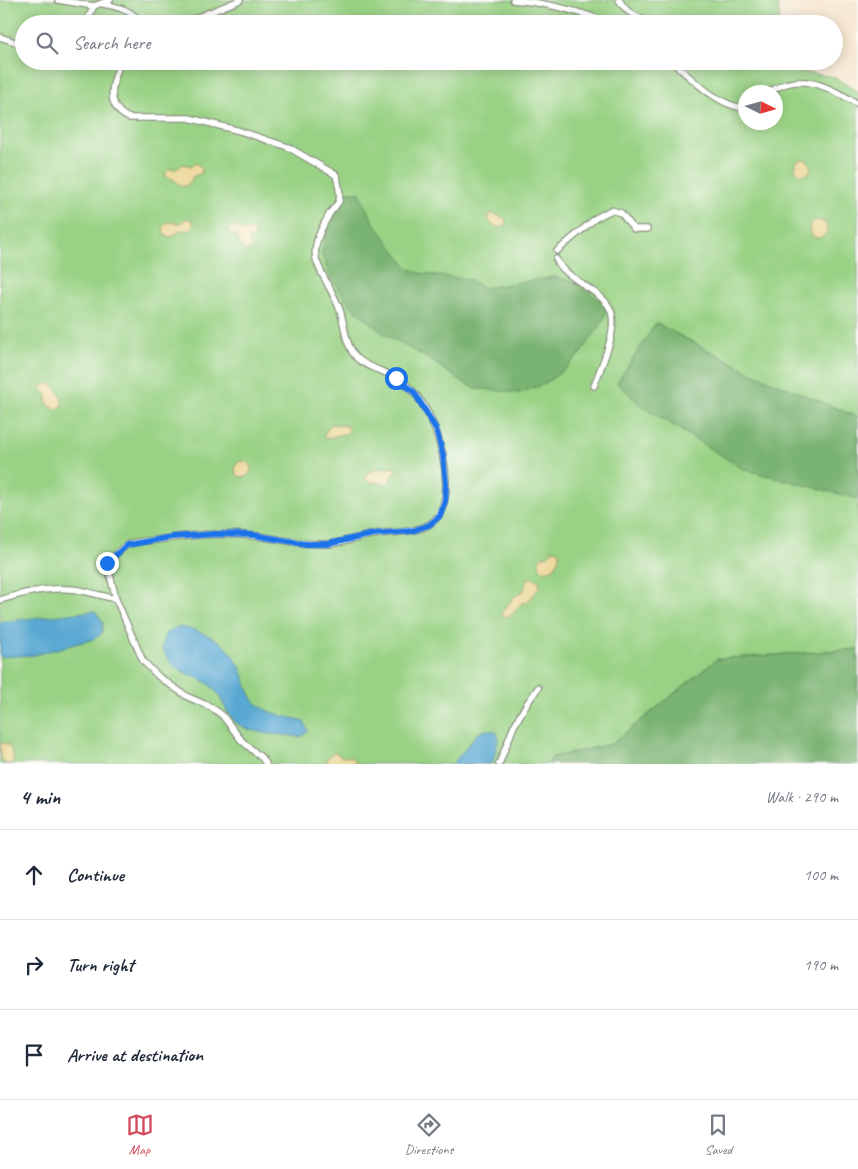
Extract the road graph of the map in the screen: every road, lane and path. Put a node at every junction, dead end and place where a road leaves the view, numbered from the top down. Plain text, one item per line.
1 (58, 0) edge
2 (110, 0) edge
3 (240, 0) edge
4 (513, 0) edge
5 (619, 0) edge
6 (103, 4) junction
7 (94, 6) junction
8 (90, 15) edge
9 (134, 15) edge
10 (203, 15) edge
11 (589, 15) edge
12 (633, 15) edge
13 (0, 37) edge
14 (15, 42) edge
15 (117, 70) edge
16 (682, 70) edge
17 (783, 87) edge
18 (858, 104) edge
19 (738, 107) edge
20 (647, 229) dead end
21 (557, 251) dead end
22 (556, 260) dead end
23 (594, 386) dead end
24 (116, 599) junction
25 (0, 600) edge
26 (538, 688) dead end
27 (266, 764) edge
28 (499, 764) edge

1 - 7 lane
2 - 6 lane
3 - 10 lane
4 - 11 lane
5 - 12 lane
6 - 7 lane
6 - 9 lane
7 - 8 lane
13 - 14 lane
15 - 24 lane
16 - 19 lane
17 - 18 lane
20 - 21 lane
22 - 23 lane
24 - 25 lane
24 - 27 lane
26 - 28 lane

